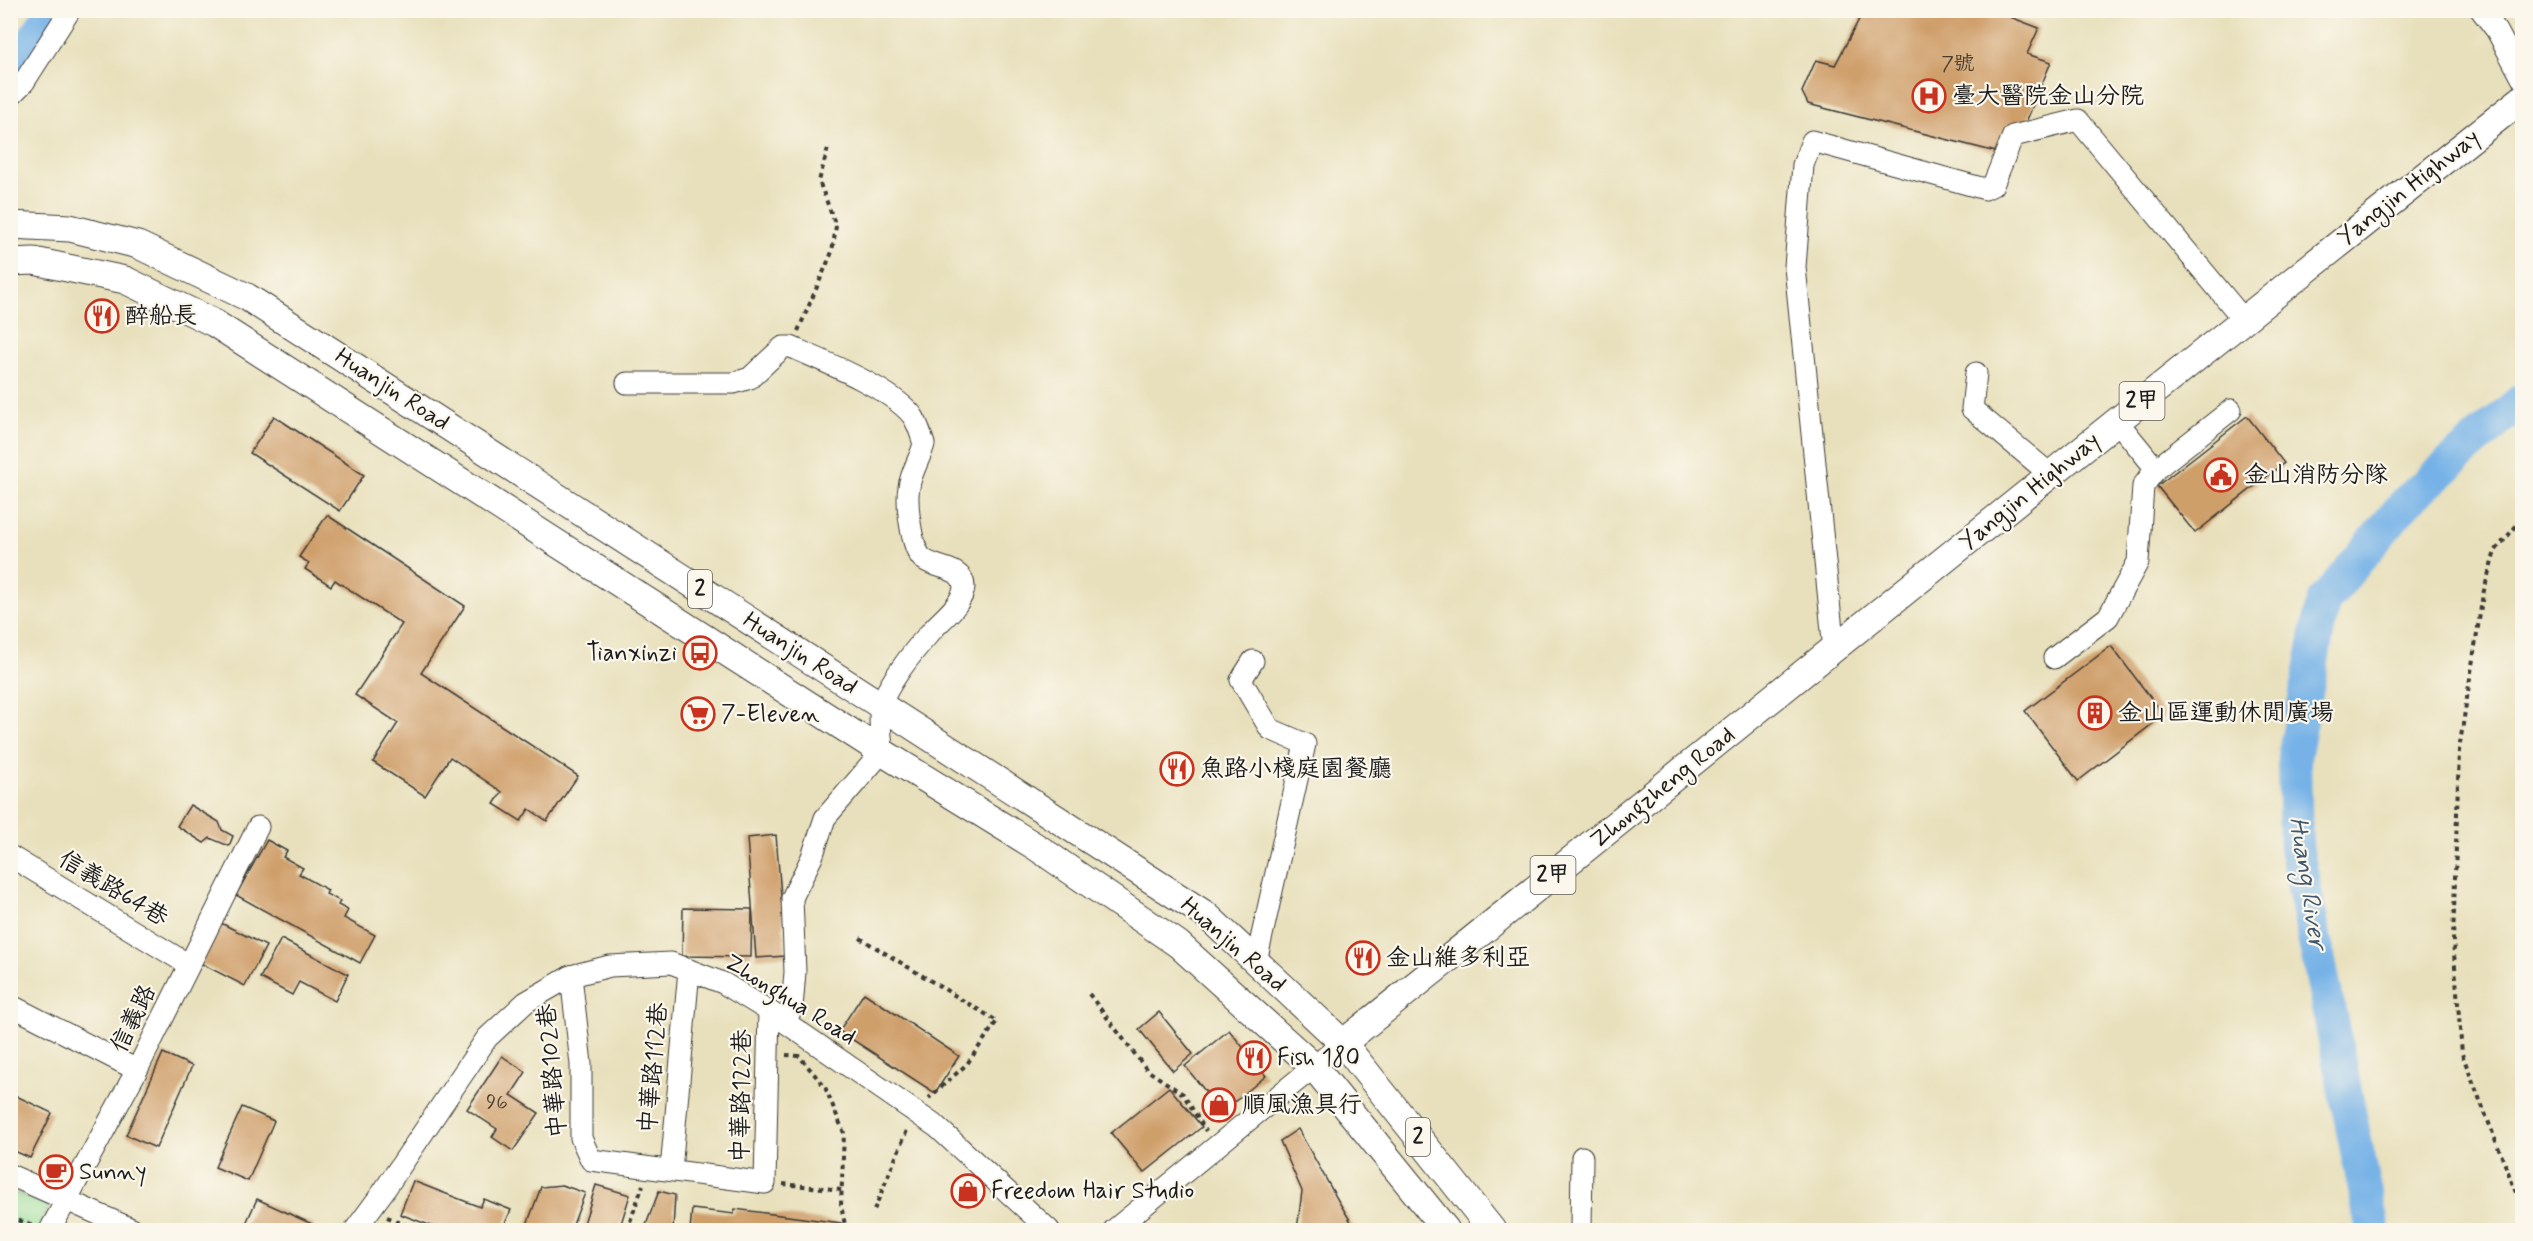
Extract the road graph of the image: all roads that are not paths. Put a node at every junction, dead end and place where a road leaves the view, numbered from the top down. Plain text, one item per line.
1 (70, 10) edge
2 (2481, 10) edge
3 (2523, 78) edge
4 (10, 96) edge
5 (2523, 99) edge
6 (10, 225) edge
7 (10, 262) edge
8 (2243, 319) junction
9 (1976, 373) dead end
10 (627, 383) dead end
11 (2231, 411) dead end
12 (2117, 421) junction
13 (2156, 469) junction
14 (2051, 475) junction
15 (1834, 650) junction
16 (2054, 658) dead end
17 (1253, 662) dead end
18 (881, 706) junction
19 (1764, 707) joint
20 (882, 752) junction
21 (258, 826) dead end
22 (10, 856) edge
23 (1256, 962) junction
24 (189, 965) junction
25 (689, 970) junction
26 (571, 976) junction
27 (10, 1005) edge
28 (777, 1016) junction
29 (1343, 1043) junction
30 (1314, 1067) junction
31 (137, 1070) junction
32 (1582, 1158) dead end
33 (671, 1170) junction
34 (10, 1175) edge
35 (66, 1201) junction
36 (50, 1230) edge
37 (134, 1230) edge
38 (355, 1230) edge
39 (1049, 1230) edge
40 (1114, 1230) edge
41 (1446, 1230) edge
42 (1492, 1230) edge
43 (1581, 1230) edge

1 - 4 street
2 - 3 street
5 - 8 main road, Yangjin Highway / 2甲
6 - 18 main road, Huanjin Road / 2
7 - 20 main road, Huanjin Road / 2
8 - 12 main road, Yangjin Highway / 2甲
8 - 15 street
9 - 14 street
10 - 18 street
11 - 13 street
12 - 13 street
12 - 14 main road, Yangjin Highway / 2甲
13 - 16 street
14 - 15 main road, Yangjin Highway / 2甲
15 - 19 main road, Yangjin Highway / 2甲
17 - 23 street
18 - 20 street
18 - 23 main road, Huanjin Road / 2
19 - 29 main road, Zhongzheng Road / 2甲
20 - 28 street, 中華路122巷
20 - 30 main road, Huanjin Road / 2
21 - 24 street, 信義路
22 - 24 street, 信義路64巷
23 - 29 main road, Huanjin Road / 2
24 - 31 street, 信義路
25 - 26 street, Zhonghua Road
25 - 28 street, Zhonghua Road
25 - 33 street, 中華路112巷
26 - 33 street, 中華路102巷
26 - 38 street, Zhonghua Road
27 - 31 street
28 - 33 street, 中華路122巷
28 - 39 street, Zhonghua Road
29 - 30 street, Zhongzheng Road
29 - 42 main road, Huanjin Road / 2
30 - 40 street, Zhongzheng Road
30 - 41 main road, Huanjin Road / 2
31 - 35 street, 信義路
32 - 43 street
34 - 35 street
35 - 36 street, 信義路
35 - 37 street

